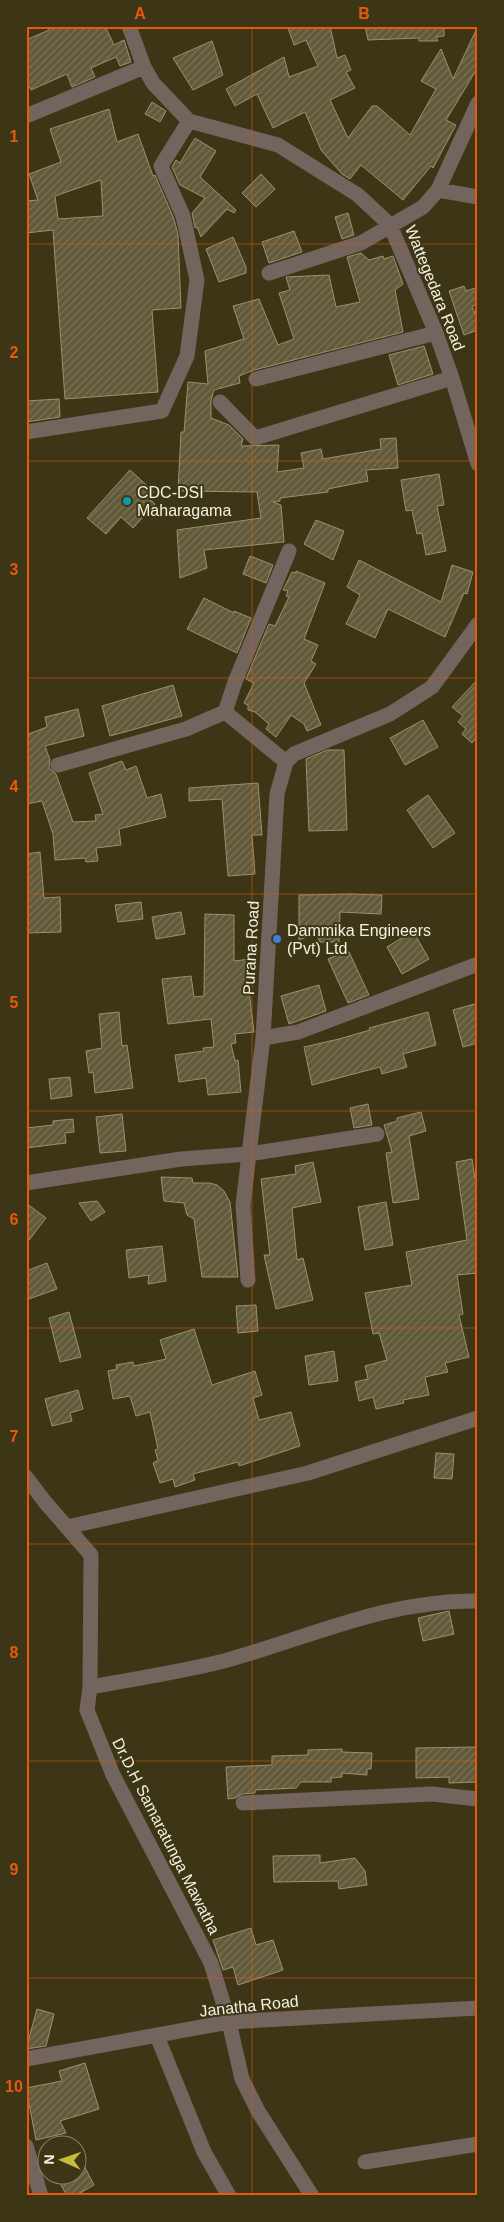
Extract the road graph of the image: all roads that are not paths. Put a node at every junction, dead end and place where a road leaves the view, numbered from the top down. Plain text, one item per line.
1 (129, 26) edge
2 (144, 67) junction
3 (478, 103) edge
4 (26, 116) edge
5 (189, 121) junction
6 (438, 190) junction
7 (478, 197) edge
8 (390, 226) junction
9 (269, 274) dead end
10 (436, 333) junction
11 (452, 378) junction
12 (256, 379) dead end
13 (220, 402) dead end
14 (26, 432) edge
15 (478, 464) edge
16 (289, 551) dead end
17 (478, 624) edge
18 (225, 712) junction
19 (286, 762) junction
20 (58, 765) dead end
21 (478, 964) edge
22 (264, 1038) junction
23 (378, 1134) dead end
24 (249, 1154) junction
25 (26, 1184) edge
26 (248, 1280) dead end
27 (478, 1418) edge
28 (26, 1476) edge
29 (67, 1527) junction
30 (478, 1601) edge
31 (90, 1687) junction
32 (478, 1799) edge
33 (243, 1804) dead end
34 (478, 2008) edge
35 (229, 2022) junction
36 (157, 2036) junction
37 (26, 2059) edge
38 (478, 2144) edge
39 (26, 2146) edge
40 (365, 2162) dead end
41 (40, 2196) edge
42 (229, 2196) edge
43 (312, 2196) edge

1 - 2 street
2 - 4 street
2 - 5 street
3 - 6 street
5 - 8 street, Wattegedara Road
5 - 14 street
6 - 7 street
6 - 8 street
8 - 9 street
8 - 10 street, Wattegedara Road
10 - 11 street, Wattegedara Road
10 - 12 street
11 - 13 street
11 - 15 street, Wattegedara Road
16 - 18 street
17 - 19 street
18 - 19 street
18 - 20 street
19 - 22 street, Purana Road
21 - 22 street
22 - 24 street, Purana Road
23 - 24 street
24 - 25 street
24 - 26 street, Purana Road
27 - 29 street
28 - 29 street, Dr.D.H Samaratunga Mawatha
29 - 31 street, Dr.D.H Samaratunga Mawatha
30 - 31 street
31 - 35 street, Dr.D.H Samaratunga Mawatha
32 - 33 street
34 - 35 street, Janatha Road
35 - 36 street, Janatha Road
35 - 43 street, Dr.D.H Samaratunga Mawatha
36 - 37 street, Janatha Road
36 - 42 street
38 - 40 street
39 - 41 street

